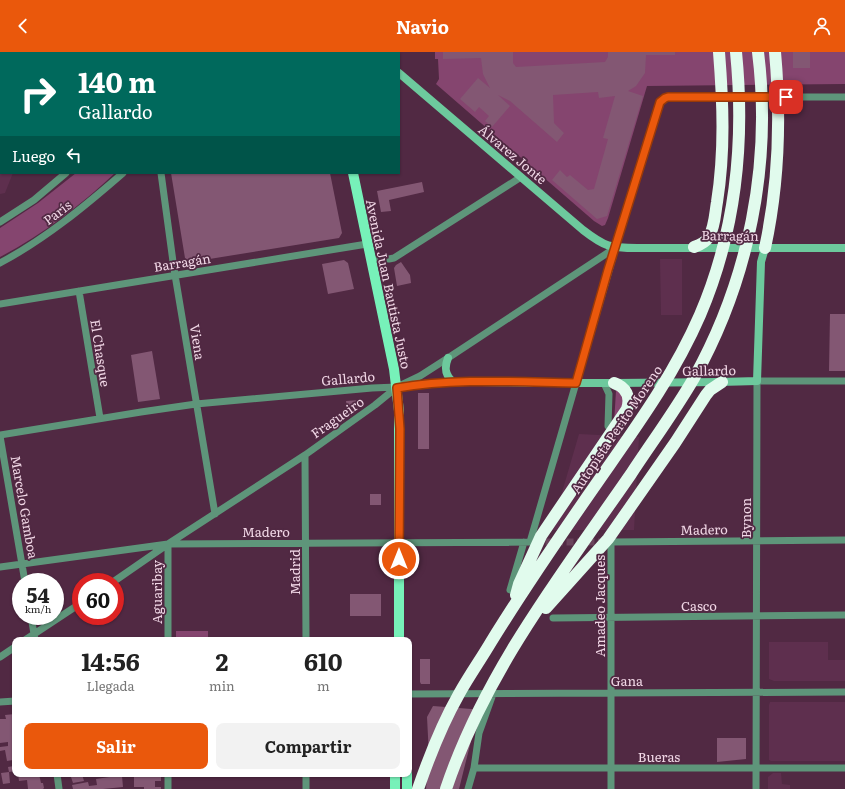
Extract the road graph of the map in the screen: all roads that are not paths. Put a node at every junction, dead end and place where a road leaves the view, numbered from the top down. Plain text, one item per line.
1 (719, 52) edge
2 (736, 52) edge
3 (758, 52) edge
4 (776, 52) edge
5 (400, 74) edge
6 (845, 97) edge
7 (65, 174) edge
8 (121, 174) edge
9 (161, 174) edge
10 (353, 174) edge
11 (521, 176) junction
12 (0, 222) edge
13 (367, 244) junction
14 (694, 247) junction
15 (615, 248) junction
16 (765, 248) junction
17 (845, 248) edge
18 (370, 258) junction
19 (0, 263) edge
20 (175, 275) junction
21 (79, 291) junction
22 (0, 304) edge
23 (448, 358) junction
24 (758, 381) junction
25 (845, 381) edge
26 (453, 382) junction
27 (722, 382) junction
28 (576, 383) junction
29 (609, 383) junction
30 (397, 388) junction
31 (196, 404) junction
32 (100, 418) junction
33 (608, 426) dead end
34 (0, 436) edge
35 (305, 456) junction
36 (215, 514) junction
37 (845, 540) edge
38 (757, 541) junction
39 (530, 542) junction
40 (611, 542) joint
41 (306, 543) junction
42 (399, 543) junction
43 (168, 544) junction
44 (22, 564) junction
45 (0, 567) edge
46 (24, 573) edge
47 (124, 574) edge
48 (510, 590) dead end
49 (512, 608) junction
50 (72, 610) edge
51 (757, 616) junction
52 (845, 616) edge
53 (611, 617) junction
54 (553, 618) dead end
55 (32, 625) edge
56 (34, 637) edge
57 (168, 637) edge
58 (306, 637) edge
59 (399, 637) edge
60 (520, 637) junction
61 (12, 649) edge
62 (0, 657) edge
63 (611, 692) junction
64 (757, 692) junction
65 (845, 692) edge
66 (412, 694) edge
67 (493, 694) junction
68 (12, 700) edge
69 (0, 702) edge
70 (448, 716) junction
71 (474, 768) junction
72 (610, 768) junction
73 (757, 768) junction
74 (845, 768) edge
75 (453, 770) junction
76 (57, 777) edge
77 (168, 777) edge
78 (306, 777) edge
79 (395, 777) edge
80 (407, 777) edge
81 (59, 789) edge
82 (168, 789) edge
83 (306, 789) edge
84 (395, 789) edge
85 (407, 789) edge
86 (411, 789) edge
87 (418, 789) edge
88 (446, 789) edge
89 (451, 789) edge
90 (468, 789) edge
91 (611, 789) edge
92 (756, 789) edge

1 - 14 highway
2 - 49 highway, Autopista Perito Moreno
3 - 60 highway
4 - 16 highway
5 - 11 street, Álvarez Jonte
6 - 15 street
7 - 12 street
8 - 19 street, París
9 - 20 street, Viena
10 - 13 main road, Avenida Juan Bautista Justo
11 - 15 street, Álvarez Jonte
11 - 18 street
13 - 18 main road, Avenida Juan Bautista Justo
13 - 20 street, Barragán
14 - 15 street, Barragán
14 - 16 street, Barragán
15 - 23 street, Fragueiro
15 - 28 street
16 - 17 street, Barragán
16 - 24 street, Bynon
18 - 30 main road, Avenida Juan Bautista Justo
20 - 21 street, Barragán
20 - 31 street, Viena
21 - 22 street, Barragán
21 - 32 street, El Chasque
23 - 26 street
23 - 30 street, Fragueiro
24 - 25 street, Gallardo
24 - 27 street, Gallardo
24 - 38 street, Bynon
26 - 28 street, Gallardo
26 - 30 street, Gallardo
27 - 29 street, Gallardo
27 - 60 highway
28 - 29 street, Gallardo
28 - 39 street
29 - 33 street
29 - 49 highway
30 - 31 street, Gallardo
30 - 35 street, Fragueiro
30 - 42 main road, Avenida Juan Bautista Justo
31 - 32 street, Gallardo
31 - 36 street, Viena
32 - 34 street, Gallardo
34 - 44 street, Marcelo Gamboa
35 - 36 street, Fragueiro
35 - 41 street, Madrid
36 - 43 street, Fragueiro
37 - 38 street, Madero
38 - 40 street, Madero
38 - 51 street, Bynon
39 - 42 street, Madero
39 - 48 street
40 - 53 street, Amadeo Jacques
41 - 42 street, Madero
41 - 43 street, Madero
41 - 58 street, Madrid
42 - 59 main road, Avenida Juan Bautista Justo
43 - 44 street, Madero
43 - 47 street, Fragueiro
43 - 57 street, Aguaribay
44 - 45 street, Madero
44 - 46 street, Marcelo Gamboa
49 - 70 highway, Autopista Perito Moreno
50 - 56 street
51 - 52 street, Casco
51 - 53 street, Casco
51 - 64 street, Bynon
53 - 54 street, Casco
53 - 63 street, Amadeo Jacques
55 - 56 street
60 - 75 highway
61 - 62 street
63 - 64 street, Gana
63 - 67 street, Gana
63 - 72 street, Amadeo Jacques
64 - 65 street, Gana
64 - 73 street, Bynon
66 - 67 street, Gana
67 - 71 street
68 - 69 street
70 - 86 highway
70 - 87 highway, Autopista Perito Moreno
71 - 72 street, Bueras
71 - 90 street
72 - 73 street, Bueras
72 - 91 street, Amadeo Jacques
73 - 74 street, Bueras
73 - 92 street, Bynon
75 - 88 highway
75 - 89 highway
76 - 81 street
77 - 82 street
78 - 83 street
79 - 84 main road
80 - 85 main road

